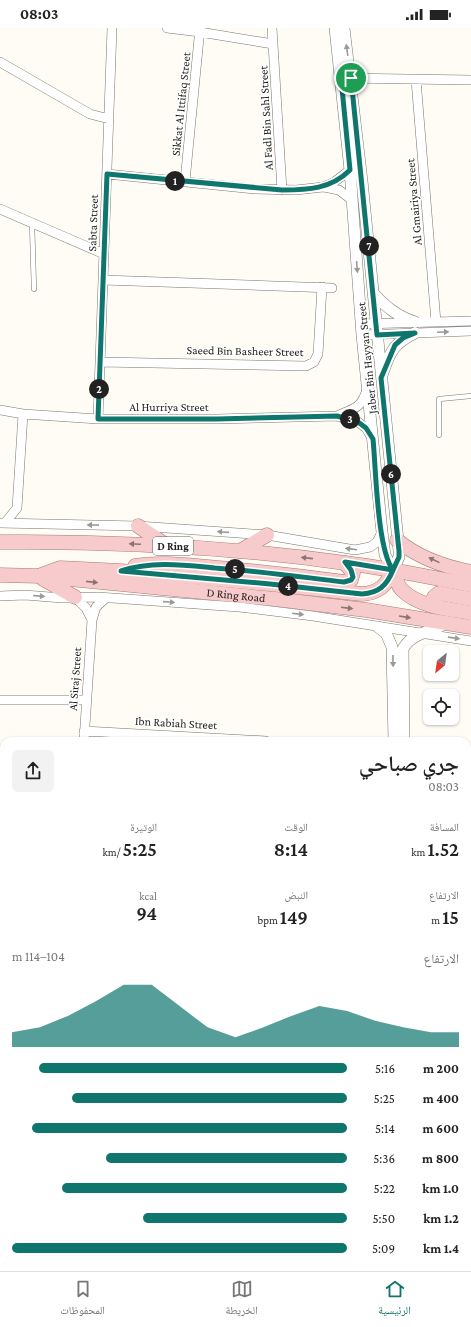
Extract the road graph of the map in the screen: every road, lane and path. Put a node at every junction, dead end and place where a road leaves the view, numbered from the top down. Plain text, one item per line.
1 (112, 28) edge
2 (167, 28) edge
3 (272, 28) edge
4 (335, 28) edge
5 (344, 28) edge
6 (200, 30) edge
7 (273, 44) junction
8 (0, 62) edge
9 (346, 78) junction
10 (416, 80) junction
11 (471, 80) edge
12 (109, 119) junction
13 (350, 170) junction
14 (107, 174) junction
15 (185, 182) junction
16 (323, 187) junction
17 (282, 190) junction
18 (352, 200) junction
19 (0, 209) edge
20 (32, 223) junction
21 (104, 254) junction
22 (103, 280) junction
23 (322, 287) junction
24 (332, 288) dead end
25 (34, 289) dead end
26 (374, 294) junction
27 (471, 321) edge
28 (436, 322) junction
29 (415, 328) junction
30 (377, 329) junction
31 (362, 330) junction
32 (471, 331) edge
33 (100, 362) junction
34 (381, 378) junction
35 (368, 388) junction
36 (471, 396) edge
37 (0, 410) edge
38 (23, 414) junction
39 (337, 416) junction
40 (98, 419) junction
41 (439, 435) dead end
42 (373, 439) junction
43 (17, 508) junction
44 (3, 523) edge
45 (29, 523) junction
46 (138, 526) junction
47 (382, 532) junction
48 (267, 535) junction
49 (397, 540) junction
50 (0, 542) edge
51 (166, 546) junction
52 (240, 551) junction
53 (345, 562) junction
54 (393, 570) junction
55 (121, 571) junction
56 (471, 572) edge
57 (0, 575) edge
58 (39, 576) junction
59 (471, 585) edge
60 (0, 596) edge
61 (75, 597) junction
62 (106, 598) junction
63 (471, 599) edge
64 (437, 606) junction
65 (471, 613) edge
66 (92, 620) junction
67 (446, 623) junction
68 (378, 627) junction
69 (471, 628) edge
70 (422, 634) junction
71 (471, 641) edge
72 (0, 700) edge
73 (86, 700) junction
74 (84, 730) junction
75 (84, 737) edge
76 (169, 737) edge
77 (394, 737) edge
78 (404, 737) edge

1 - 12 street, Sabta Street
2 - 6 street
3 - 7 street, Al Fadl Bin Sahl Street
4 - 9 street, Jaber Bin Hayyan Street
9 -> 5 street, Jaber Bin Hayyan Street
6 - 7 street
6 - 15 street, Sikkat Al Ittifaq Street
7 - 17 street, Al Fadl Bin Sahl Street
8 - 12 street
9 - 10 street
9 - 13 street, Jaber Bin Hayyan Street
9 - 26 street, Jaber Bin Hayyan Street
10 - 11 street
10 - 28 street, Al Gmairiya Street
12 - 14 street, Sabta Street
13 - 16 street
13 - 18 street, Jaber Bin Hayyan Street
14 - 15 street
14 - 21 street, Sabta Street
15 - 17 street
16 - 17 street
16 - 18 street
18 -> 31 street, Jaber Bin Hayyan Street
19 - 20 street
20 - 21 street
20 - 25 lane
21 - 22 street, Sabta Street
22 - 23 street
22 - 33 street, Sabta Street
23 - 24 street
23 - 33 street, Saeed Bin Basheer Street
26 - 29 street
26 - 30 street, Jaber Bin Hayyan Street
27 - 28 street
28 - 29 street
29 - 30 street
29 -> 32 street
29 - 34 street
30 - 31 street
30 - 34 street, Jaber Bin Hayyan Street
31 - 35 street, Jaber Bin Hayyan Street
33 - 40 street, Sabta Street
34 - 49 street, Jaber Bin Hayyan Street
35 - 39 street, Al Hurriya Street
35 - 42 street, Jaber Bin Hayyan Street
36 - 41 lane
37 - 38 street, Al Hurriya Street
38 - 40 street, Al Hurriya Street
38 - 43 street
39 - 40 street, Al Hurriya Street
39 - 42 street, Al Hurriya Street
42 - 47 street, Jaber Bin Hayyan Street
43 - 44 street
43 - 45 street
44 - 45 street
46 -> 45 street
48 -> 46 street
46 - 51 main road
47 -> 48 street
47 - 54 street, Jaber Bin Hayyan Street
48 - 52 main road
49 - 54 street, Jaber Bin Hayyan Street
56 -> 49 main road
51 -> 50 main road, D Ring
51 - 52 main road, D Ring
53 -> 52 main road, D Ring
53 - 54 main road, D Ring
53 - 55 main road
54 - 55 main road
54 - 59 main road, D Ring
54 - 64 main road
55 - 58 main road
57 - 58 main road, D Ring Road
58 - 61 main road
58 -> 67 main road, D Ring Road
60 -> 61 street, D Ring Road
61 - 62 street, D Ring Road
61 - 66 street
62 - 66 street, Al Siraj Street
62 -> 68 street, D Ring Road
63 - 64 main road
64 - 65 main road
66 - 73 street, Al Siraj Street
67 - 69 main road, D Ring Road
67 - 70 street
68 - 70 street, D Ring Road
68 -> 77 street
70 -> 71 street, D Ring Road
70 - 78 street
72 - 73 street
73 - 74 street, Al Siraj Street
74 - 75 street, Al Siraj Street
74 - 76 street, Ibn Rabiah Street

